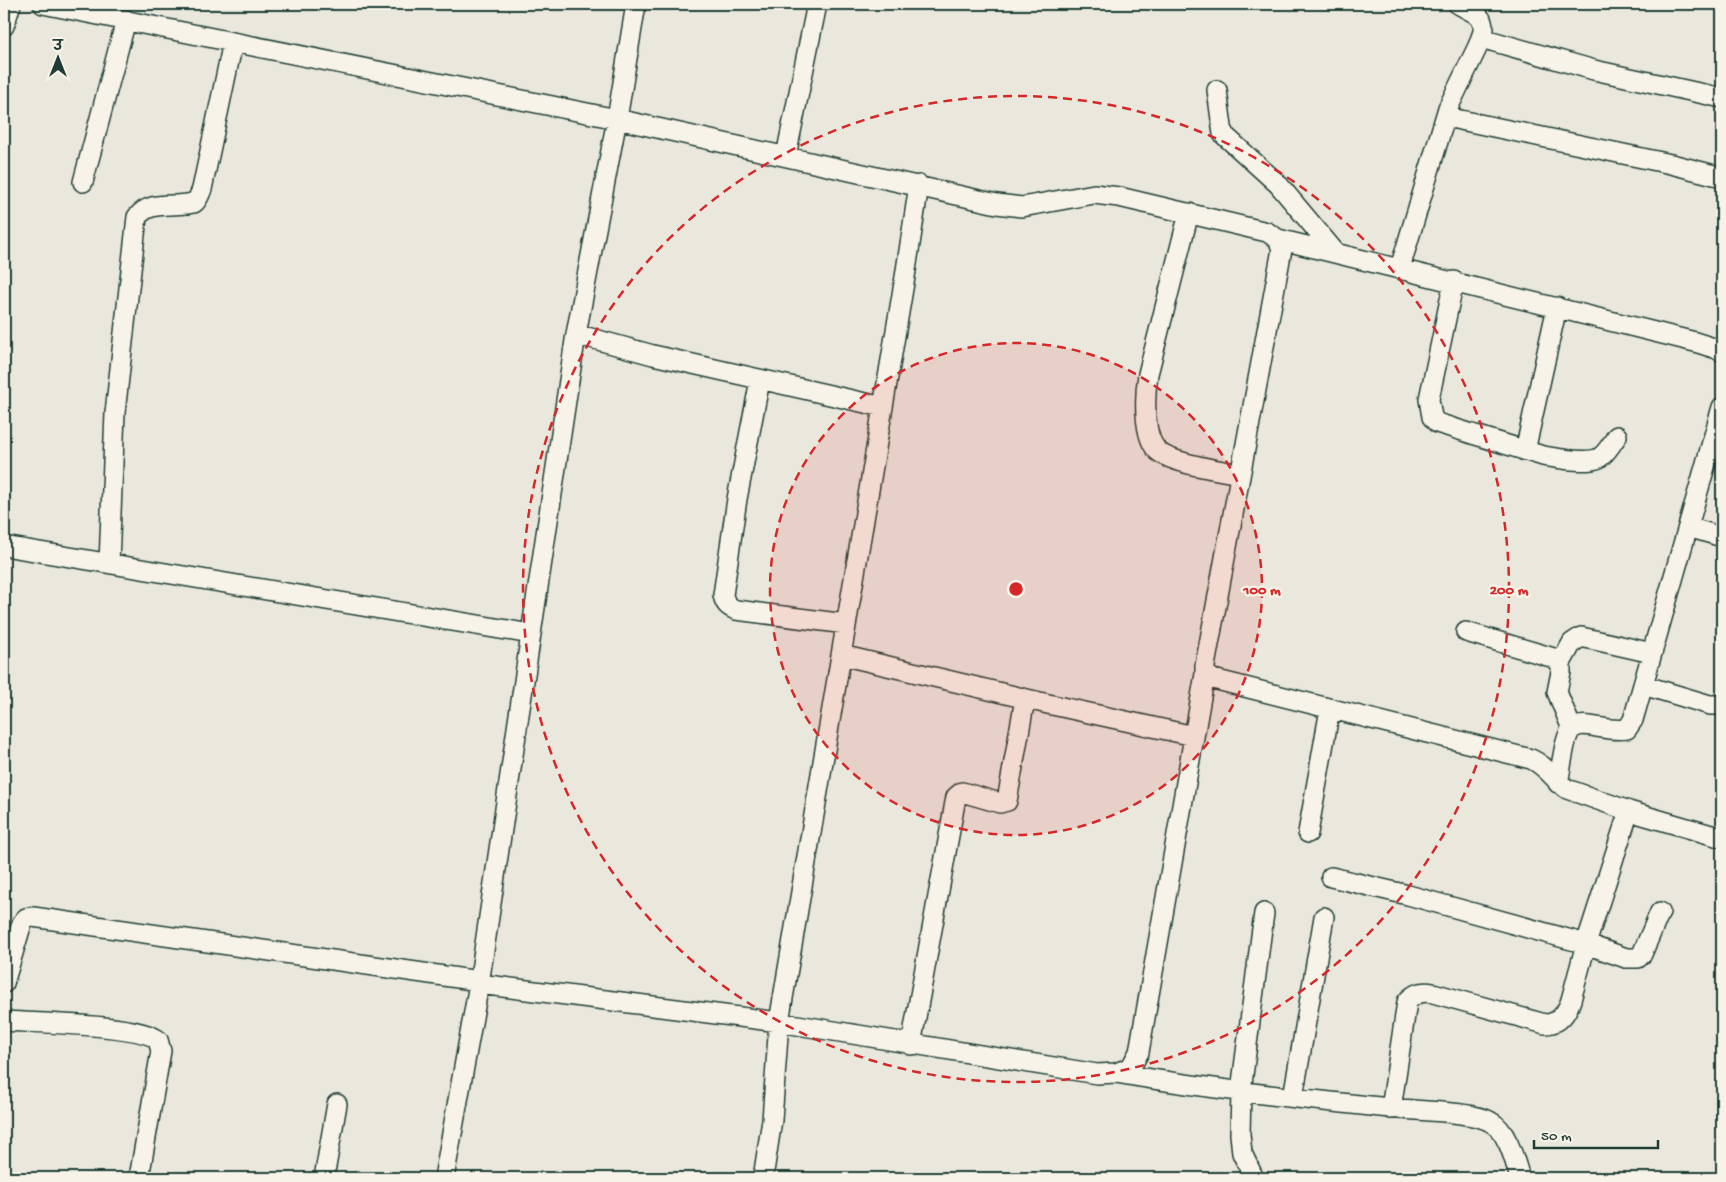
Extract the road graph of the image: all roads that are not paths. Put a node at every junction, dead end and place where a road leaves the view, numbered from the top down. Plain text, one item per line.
1 (11, 4) edge
2 (43, 4) edge
3 (636, 4) edge
4 (817, 4) edge
5 (1458, 4) edge
6 (126, 20) junction
7 (4, 26) edge
8 (1481, 38) junction
9 (233, 42) junction
10 (1216, 90) dead end
11 (1722, 98) edge
12 (1446, 117) junction
13 (617, 119) junction
14 (786, 156) junction
15 (1722, 177) edge
16 (83, 182) dead end
17 (919, 185) junction
18 (1189, 213) junction
19 (1278, 239) junction
20 (1335, 252) junction
21 (1400, 268) junction
22 (1454, 281) junction
23 (1558, 307) junction
24 (576, 334) junction
25 (1722, 352) edge
26 (760, 380) junction
27 (883, 407) junction
28 (1721, 413) edge
29 (1617, 436) dead end
30 (1525, 451) junction
31 (1240, 474) junction
32 (1688, 527) junction
33 (1722, 537) edge
34 (4, 546) edge
35 (109, 564) junction
36 (846, 624) junction
37 (1466, 632) dead end
38 (531, 634) junction
39 (1652, 653) junction
40 (841, 655) junction
41 (1561, 663) junction
42 (1205, 674) junction
43 (1643, 685) junction
44 (1025, 699) junction
45 (1722, 705) edge
46 (1330, 709) junction
47 (1572, 729) junction
48 (1194, 736) junction
49 (1558, 783) junction
50 (1629, 811) junction
51 (1308, 833) dead end
52 (1722, 838) edge
53 (1331, 877) dead end
54 (1660, 912) dead end
55 (1264, 913) dead end
56 (1324, 918) dead end
57 (1586, 944) junction
58 (479, 982) junction
59 (4, 983) edge
60 (4, 1021) edge
61 (779, 1022) junction
62 (911, 1045) junction
63 (1116, 1073) junction
64 (1240, 1091) junction
65 (1293, 1097) junction
66 (337, 1104) dead end
67 (1391, 1108) junction
68 (138, 1178) edge
69 (324, 1178) edge
70 (444, 1178) edge
71 (763, 1178) edge
72 (1254, 1178) edge
73 (1520, 1178) edge

1 - 7 street
2 - 6 street
3 - 13 street
4 - 14 street
5 - 8 street
6 - 9 street
6 - 16 street
8 - 11 street
8 - 12 street
9 - 13 street
9 - 35 street
10 - 20 street
12 - 15 street
12 - 21 street
13 - 14 street
13 - 24 street
14 - 17 street
17 - 18 street
17 - 27 street
18 - 19 street
18 - 31 street
19 - 20 street
19 - 31 street
20 - 21 street
21 - 22 street
22 - 23 street
22 - 30 street
23 - 25 street
23 - 30 street
24 - 26 street
24 - 38 street
26 - 27 street
26 - 36 street
27 - 36 street
28 - 32 street
29 - 30 street
31 - 42 street
32 - 33 street
32 - 39 street
34 - 35 street
35 - 38 street
36 - 40 street
37 - 41 street
38 - 58 street
39 - 41 street
39 - 43 street
40 - 44 street
40 - 61 street
41 - 47 street
42 - 46 street
42 - 48 street
43 - 45 street
43 - 47 street
44 - 48 street
44 - 62 street
46 - 49 street
46 - 51 street
47 - 49 street
48 - 63 street
49 - 50 street
50 - 52 street
50 - 57 street
53 - 57 street
54 - 57 street
55 - 64 street
56 - 65 street
57 - 67 street
58 - 59 street
58 - 61 street
58 - 70 street
60 - 68 street
61 - 62 street
61 - 71 street
62 - 63 street
63 - 64 street
64 - 65 street
64 - 72 street
65 - 67 street
66 - 69 street
67 - 73 street

